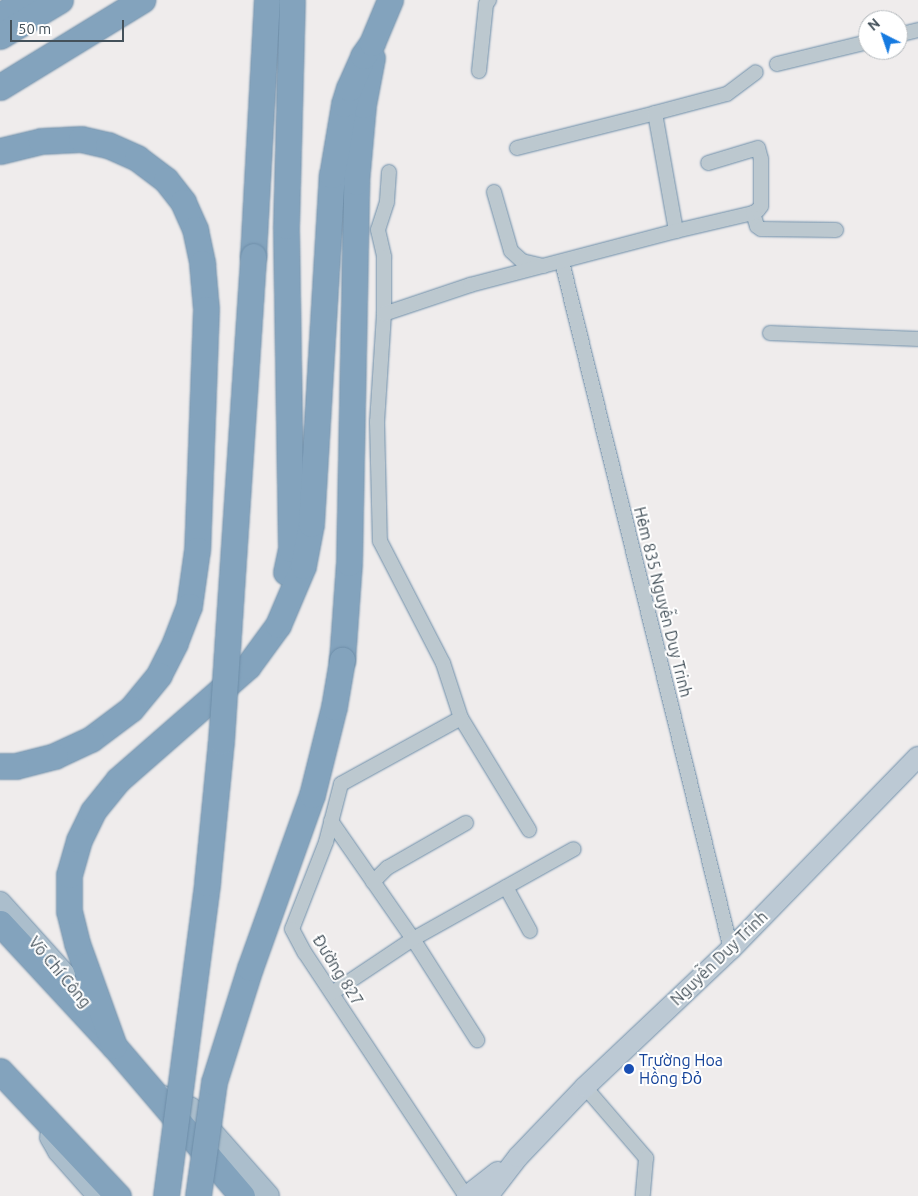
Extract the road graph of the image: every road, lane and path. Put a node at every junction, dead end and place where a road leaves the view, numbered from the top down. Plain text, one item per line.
1 (24, 0) edge
2 (60, 0) edge
3 (142, 0) edge
4 (267, 0) edge
5 (292, 0) edge
6 (390, 0) edge
7 (489, 0) edge
8 (0, 16) edge
9 (0, 36) edge
10 (372, 43) junction
11 (858, 44) edge
12 (777, 64) dead end
13 (479, 71) dead end
14 (756, 72) dead end
15 (0, 87) edge
16 (655, 113) junction
17 (517, 148) dead end
18 (0, 151) edge
19 (708, 163) dead end
20 (389, 172) dead end
21 (494, 192) dead end
22 (753, 213) junction
23 (836, 230) dead end
24 (676, 231) junction
25 (562, 262) junction
26 (543, 266) junction
27 (384, 314) junction
28 (770, 333) dead end
29 (918, 339) edge
30 (248, 666) junction
31 (461, 718) junction
32 (916, 764) edge
33 (0, 766) edge
34 (331, 821) junction
35 (466, 823) dead end
36 (529, 830) dead end
37 (574, 849) dead end
38 (373, 882) junction
39 (506, 887) junction
40 (0, 903) edge
41 (0, 923) edge
42 (530, 931) dead end
43 (413, 939) junction
44 (731, 950) junction
45 (332, 994) junction
46 (476, 1040) dead end
47 (114, 1046) junction
48 (0, 1071) edge
49 (585, 1087) junction
50 (152, 1092) junction
51 (40, 1111) junction
52 (518, 1157) junction
53 (99, 1196) edge
54 (118, 1196) edge
55 (166, 1196) edge
56 (198, 1196) edge
57 (242, 1196) edge
58 (268, 1196) edge
59 (466, 1196) edge
60 (488, 1196) edge
61 (643, 1196) edge

1 - 8 highway
2 - 9 highway
3 - 15 highway
4 - 55 highway, bridge
5 - 30 highway
6 - 10 highway
7 - 13 street
10 - 30 highway
10 - 56 highway, bridge
11 - 12 street
14 - 16 street
16 - 17 street
16 - 24 street
18 - 33 highway
19 - 22 street
20 - 27 street
21 - 26 street
22 - 23 street
22 - 24 street
24 - 25 street
25 - 26 street
25 - 44 street, Hẻm 835 Nguyễn Duy Trinh
26 - 27 street
27 - 31 street
28 - 29 street
30 - 47 highway
31 - 34 street, Đường 827
31 - 36 street
32 - 44 main road, Nguyễn Duy Trinh
34 - 38 street
34 - 45 street, Đường 827
35 - 38 street
37 - 39 street
38 - 43 street
39 - 42 street
39 - 43 street
40 - 47 main road, Võ Chí Công
41 - 47 highway, Võ Chí Công
43 - 45 street
43 - 46 street
44 - 49 main road, Nguyễn Duy Trinh
45 - 59 street, Đường 827
47 - 50 highway, Võ Chí Công
48 - 51 highway
49 - 52 main road, Nguyễn Duy Trinh
49 - 61 street
50 - 57 highway, Võ Chí Công
50 - 58 main road, Võ Chí Công
51 - 53 main road
51 - 54 highway
52 - 59 main road, Nguyễn Duy Trinh
52 - 60 main road, Nguyễn Duy Trinh

